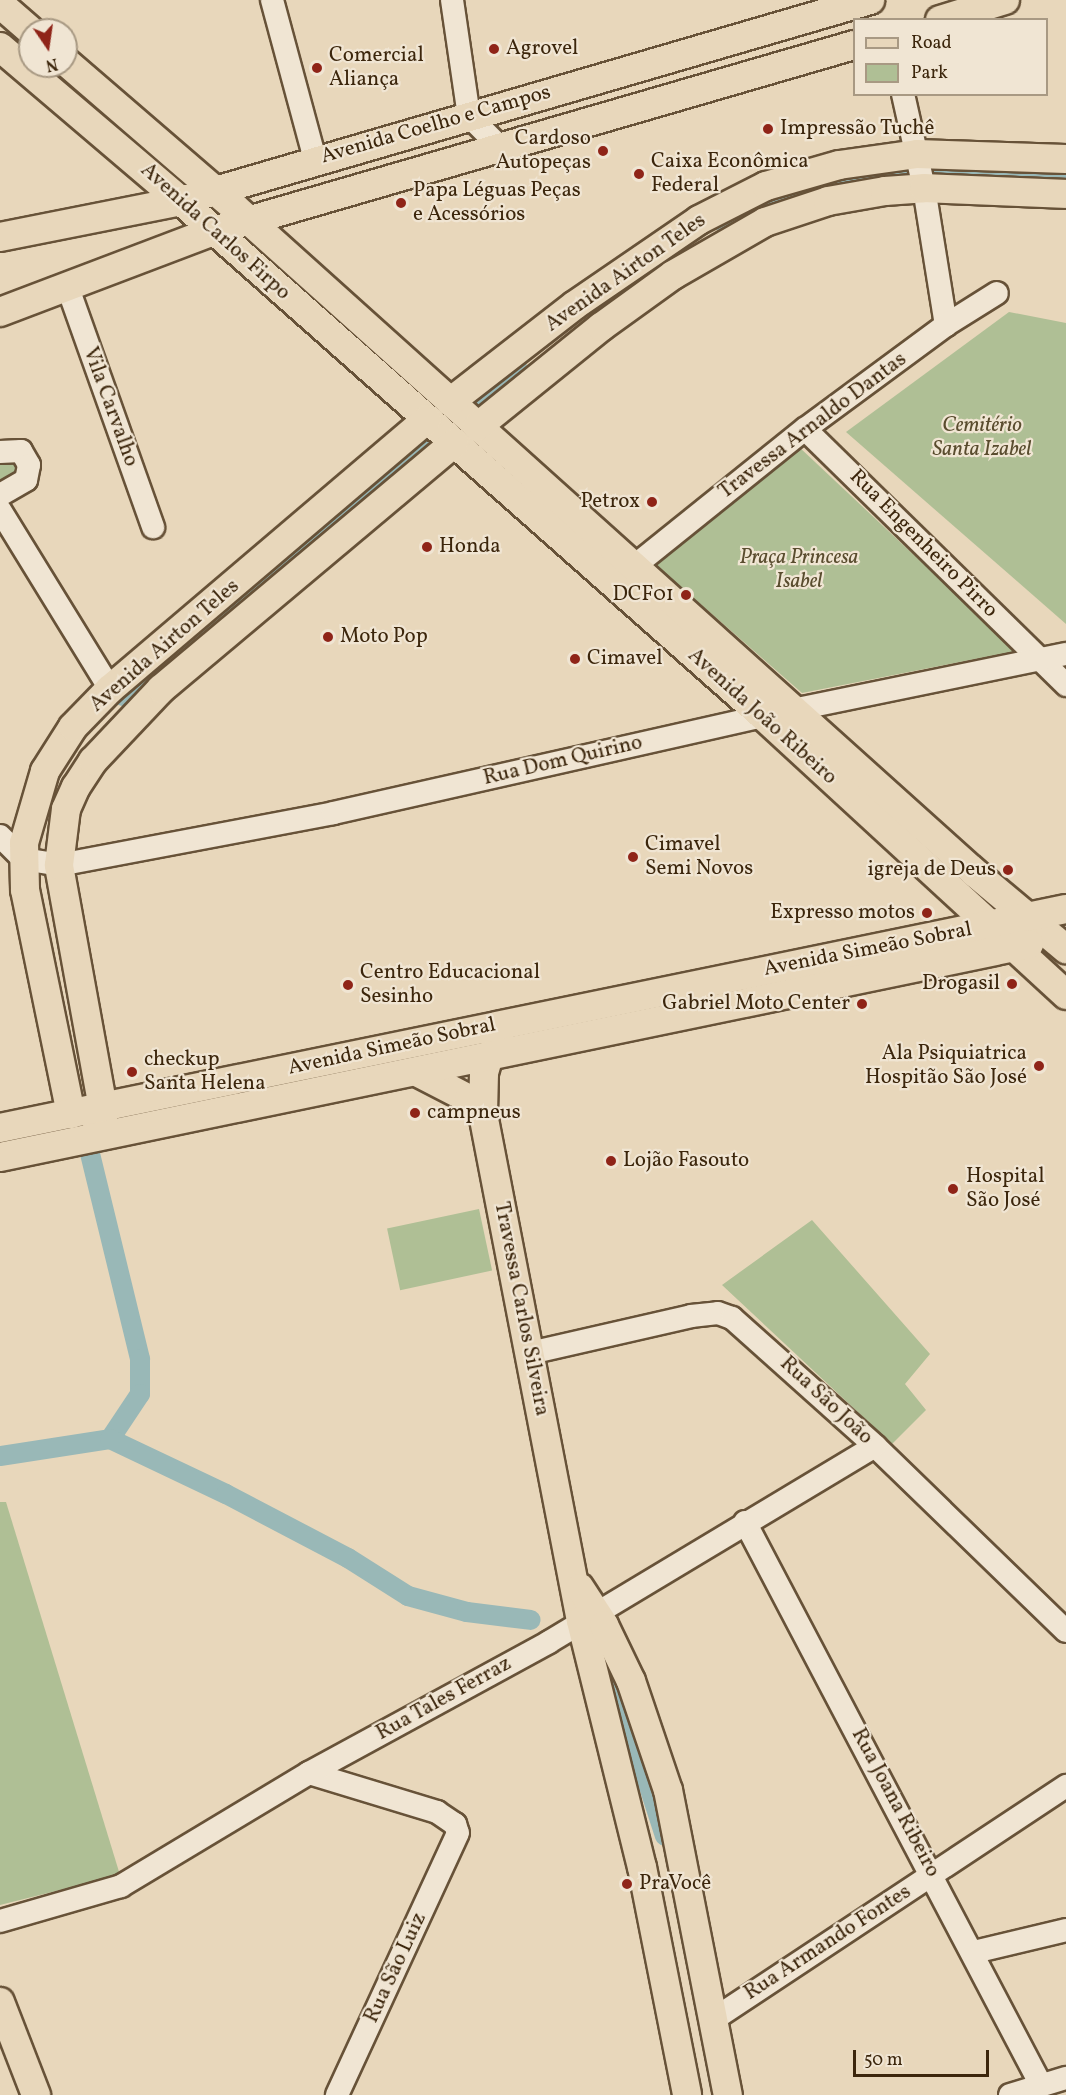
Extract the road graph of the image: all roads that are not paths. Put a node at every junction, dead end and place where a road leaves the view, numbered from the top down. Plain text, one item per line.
1 (272, 0) edge
2 (453, 0) edge
3 (870, 0) edge
4 (1005, 0) edge
5 (0, 4) edge
6 (946, 18) edge
7 (18, 20) edge
8 (853, 46) edge
9 (0, 48) edge
10 (78, 72) edge
11 (903, 96) edge
12 (469, 116) junction
13 (503, 150) junction
14 (917, 155) junction
15 (315, 159) junction
16 (1066, 159) edge
17 (924, 187) junction
18 (215, 191) junction
19 (1066, 194) edge
20 (181, 201) junction
21 (250, 221) junction
22 (213, 231) junction
23 (0, 237) edge
24 (68, 288) junction
25 (997, 293) dead end
26 (0, 312) edge
27 (946, 325) junction
28 (452, 423) junction
29 (805, 429) junction
30 (0, 452) edge
31 (0, 495) edge
32 (0, 510) edge
33 (153, 526) dead end
34 (634, 565) junction
35 (612, 585) junction
36 (1066, 654) edge
37 (1039, 660) junction
38 (1066, 685) edge
39 (110, 689) junction
40 (793, 710) junction
41 (763, 716) junction
42 (0, 836) edge
43 (25, 859) junction
44 (57, 865) junction
45 (1066, 909) edge
46 (1027, 917) junction
47 (992, 925) junction
48 (1062, 940) edge
49 (1014, 948) junction
50 (1066, 994) edge
51 (600, 1005) junction
52 (489, 1056) junction
53 (417, 1072) junction
54 (483, 1114) junction
55 (87, 1124) junction
56 (0, 1128) edge
57 (0, 1150) edge
58 (0, 1157) edge
59 (530, 1353) junction
60 (876, 1446) junction
61 (746, 1522) junction
62 (589, 1616) junction
63 (1066, 1631) edge
64 (309, 1773) junction
65 (1066, 1786) edge
66 (933, 1874) junction
67 (0, 1921) edge
68 (1066, 1930) edge
69 (974, 1952) junction
70 (0, 2002) edge
71 (711, 2021) junction
72 (1066, 2078) edge
73 (1041, 2085) junction
74 (36, 2095) edge
75 (337, 2095) edge
76 (687, 2095) edge
77 (728, 2095) edge
78 (1010, 2095) edge

1 - 15 street
2 - 12 street
3 - 12 main road, Avenida Coelho e Campos
4 - 6 main road
5 - 7 main road
8 - 13 main road, Avenida Coelho e Campos
9 - 20 main road, Avenida Carlos Firpo
10 - 18 main road, Avenida Carlos Firpo
11 - 14 street
12 - 13 street
12 - 15 main road, Avenida Coelho e Campos
13 - 21 main road, Avenida Coelho e Campos
14 - 16 main road, Avenida Airton Teles
14 - 17 street
14 - 28 main road, Avenida Airton Teles
15 - 18 main road, Avenida Coelho e Campos
17 - 19 main road, Avenida Airton Teles
17 - 27 street
17 - 28 main road, Avenida Airton Teles
18 - 20 main road, Avenida Coelho e Campos
18 - 21 main road, Avenida Carlos Firpo
20 - 22 main road, Avenida Carlos Firpo
20 - 23 main road, Avenida Coelho e Campos
21 - 22 main road, Avenida Coelho e Campos
21 - 28 main road, Avenida Carlos Firpo
22 - 24 main road, Avenida Coelho e Campos
22 - 28 main road, Avenida Carlos Firpo
24 - 26 main road, Avenida Coelho e Campos
24 - 33 street, Vila Carvalho
25 - 27 street, Travessa Arnaldo Dantas
27 - 29 street, Travessa Arnaldo Dantas
28 - 34 main road, Avenida João Ribeiro
28 - 35 main road, Avenida João Ribeiro
28 - 39 main road, Avenida Airton Teles
28 - 44 main road, Avenida Airton Teles
29 - 34 street, Travessa Arnaldo Dantas
29 - 37 street, Rua Engenheiro Pirro
30 - 31 street
32 - 39 street
34 - 35 street, Travessa Arnaldo Dantas
34 - 40 main road, Avenida João Ribeiro
35 - 41 main road, Avenida João Ribeiro
36 - 37 street, Rua Dom Quirino
37 - 38 street
37 - 40 street, Rua Dom Quirino
39 - 43 main road, Avenida Airton Teles
40 - 41 street, Rua Dom Quirino
40 - 46 main road, Avenida João Ribeiro
41 - 44 street, Rua Dom Quirino
41 - 47 main road, Avenida João Ribeiro
42 - 43 street
43 - 44 street
43 - 55 main road, Avenida Airton Teles
44 - 55 main road, Avenida Airton Teles
45 - 46 main road, Avenida Simeão Sobral
46 - 47 main road, Avenida Simeão Sobral
46 - 48 main road, Avenida João Ribeiro
47 - 49 main road, Avenida João Ribeiro
47 - 51 main road, Avenida Simeão Sobral
48 - 49 main road, Avenida Simeão Sobral
49 - 50 main road, Avenida João Ribeiro
49 - 52 main road, Avenida Simeão Sobral
51 - 52 main road
51 - 55 main road, Avenida Simeão Sobral
52 - 53 main road, Avenida Simeão Sobral
52 - 54 main road, Avenida Simeão Sobral
53 - 54 main road
53 - 55 main road, Avenida Simeão Sobral
54 - 59 main road, Travessa Carlos Silveira
55 - 56 main road, Avenida Simeão Sobral
55 - 57 main road
55 - 58 main road, Avenida Simeão Sobral
59 - 60 street, Rua São João
59 - 62 main road, Travessa Carlos Silveira
60 - 61 street, Rua Tales Ferraz
60 - 63 street, Rua São João
61 - 62 street, Rua Tales Ferraz
61 - 66 street, Rua Joana Ribeiro
62 - 64 street, Rua Tales Ferraz
62 - 71 main road
62 - 76 main road
64 - 67 street, Rua Tales Ferraz
64 - 75 street, Rua São Luiz
65 - 66 street, Rua Armando Fontes
66 - 69 street, Rua Joana Ribeiro
66 - 71 street, Rua Armando Fontes
68 - 69 street
69 - 73 street, Rua Joana Ribeiro
70 - 74 main road
71 - 77 main road
72 - 73 street
73 - 78 street

